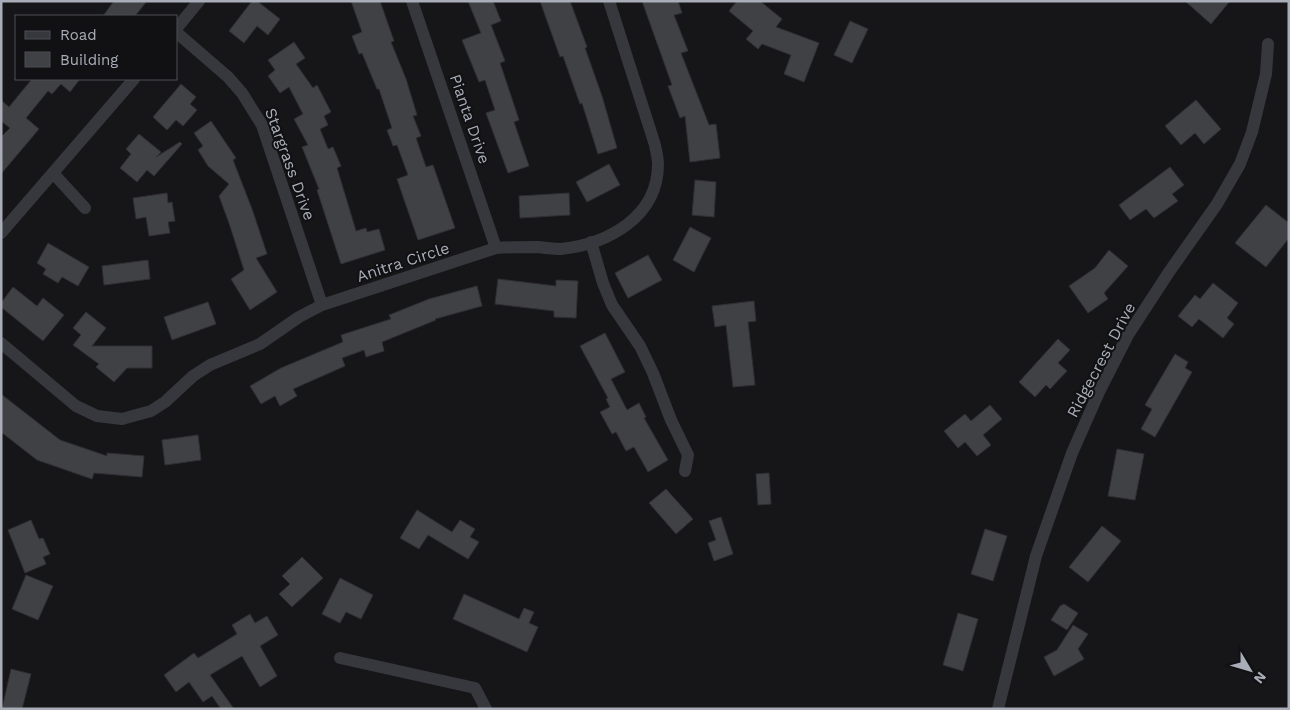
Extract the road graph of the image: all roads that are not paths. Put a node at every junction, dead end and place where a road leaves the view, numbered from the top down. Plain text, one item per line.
1 (200, 1) edge
2 (412, 1) edge
3 (609, 1) edge
4 (178, 28) edge
5 (178, 33) edge
6 (1268, 44) dead end
7 (133, 80) edge
8 (53, 173) junction
9 (85, 208) dead end
10 (1, 233) edge
11 (591, 242) junction
12 (496, 248) junction
13 (322, 305) junction
14 (1, 343) edge
15 (685, 471) dead end
16 (340, 658) dead end
17 (486, 709) edge
18 (998, 709) edge

1 - 4 street
2 - 12 street, Pianta Drive
3 - 11 street, Anitra Circle
5 - 13 street, Stargrass Drive
6 - 18 street, Ridgecrest Drive
7 - 8 street
8 - 9 street
8 - 10 street
11 - 12 street, Anitra Circle
11 - 15 street
12 - 13 street, Anitra Circle
13 - 14 street, Anitra Circle
16 - 17 street

